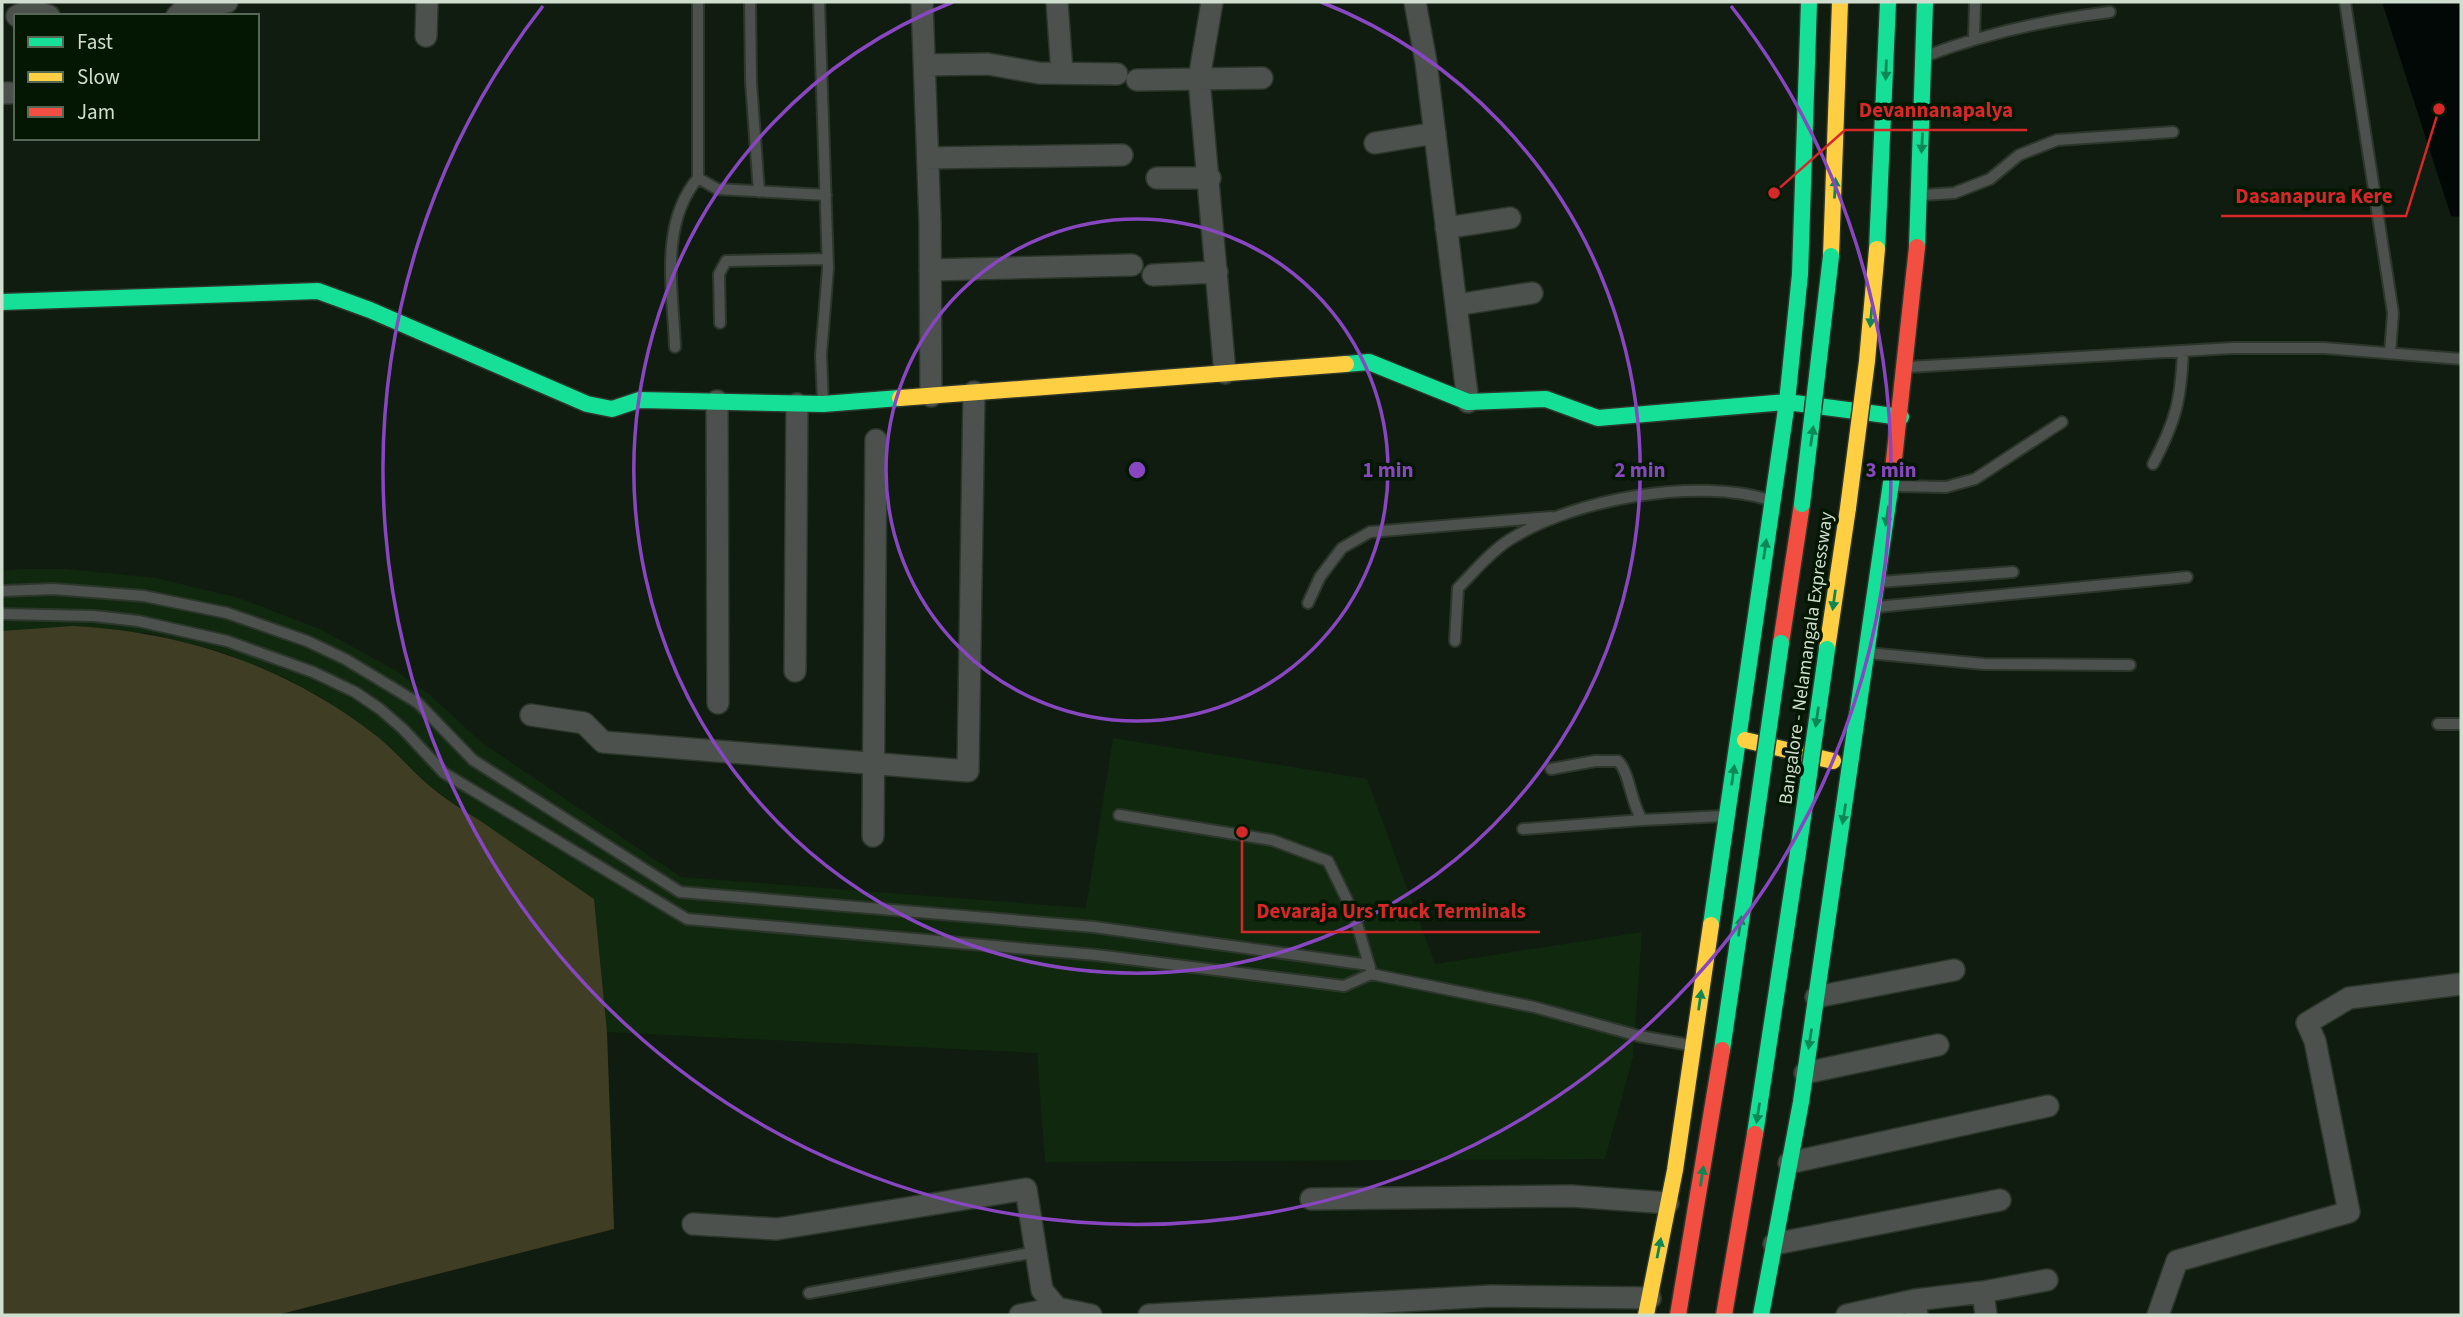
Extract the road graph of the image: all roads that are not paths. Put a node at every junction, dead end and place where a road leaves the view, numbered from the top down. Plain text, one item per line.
1 (227, 2) edge
2 (427, 2) edge
3 (698, 2) edge
4 (751, 2) edge
5 (819, 2) edge
6 (922, 2) edge
7 (1057, 2) edge
8 (1212, 2) edge
9 (1415, 2) edge
10 (1809, 2) edge
11 (1840, 2) edge
12 (1888, 2) edge
13 (1925, 2) edge
14 (1975, 2) edge
15 (2345, 2) edge
16 (2110, 12) dead end
17 (23, 14) edge
18 (44, 14) edge
19 (179, 14) edge
20 (426, 36) dead end
21 (1974, 39) junction
22 (1924, 57) junction
23 (925, 65) junction
24 (1062, 74) junction
25 (1262, 78) dead end
26 (1199, 79) junction
27 (2173, 132) dead end
28 (1434, 133) junction
29 (1375, 143) dead end
30 (1122, 155) dead end
31 (928, 158) junction
32 (698, 178) junction
33 (1157, 178) dead end
34 (1210, 178) junction
35 (759, 192) junction
36 (825, 195) junction
37 (1919, 195) junction
38 (1510, 218) dead end
39 (1446, 228) junction
40 (827, 258) junction
41 (1132, 265) dead end
42 (930, 270) junction
43 (1217, 272) junction
44 (1153, 275) dead end
45 (1532, 293) dead end
46 (2, 302) edge
47 (1456, 305) junction
48 (720, 323) dead end
49 (675, 347) dead end
50 (2183, 351) junction
51 (2390, 353) junction
52 (2461, 359) edge
53 (1906, 367) junction
54 (1225, 373) junction
55 (974, 392) junction
56 (931, 396) junction
57 (717, 401) junction
58 (1468, 402) junction
59 (1787, 402) junction
60 (797, 404) junction
61 (823, 404) junction
62 (1901, 417) junction
63 (2062, 422) dead end
64 (876, 440) dead end
65 (2153, 464) dead end
66 (1891, 485) junction
67 (1772, 501) junction
68 (1557, 516) junction
69 (2013, 572) dead end
70 (2187, 577) dead end
71 (1878, 582) junction
72 (2, 591) edge
73 (1308, 603) dead end
74 (1874, 608) junction
75 (2, 614) edge
76 (1455, 641) dead end
77 (1868, 653) junction
78 (2130, 665) dead end
79 (795, 671) dead end
80 (718, 703) dead end
81 (531, 715) dead end
82 (2438, 724) dead end
83 (2461, 724) edge
84 (1738, 738) junction
85 (875, 762) junction
86 (1852, 766) junction
87 (1550, 769) dead end
88 (1119, 815) dead end
89 (1727, 816) junction
90 (1642, 820) junction
91 (1522, 828) dead end
92 (873, 836) dead end
93 (1370, 969) junction
94 (1954, 970) dead end
95 (2461, 984) edge
96 (1816, 997) junction
97 (1693, 1045) junction
98 (1938, 1045) dead end
99 (1805, 1073) junction
100 (2048, 1106) dead end
101 (1789, 1163) junction
102 (1311, 1199) dead end
103 (2000, 1200) dead end
104 (1668, 1203) junction
105 (693, 1224) dead end
106 (1774, 1244) junction
107 (1036, 1252) junction
108 (2047, 1280) dead end
109 (1983, 1292) junction
110 (810, 1293) dead end
111 (1491, 1306) edge
112 (1648, 1307) edge
113 (1916, 1307) edge
114 (1057, 1308) junction
115 (1020, 1315) edge
116 (1085, 1315) edge
117 (1149, 1315) edge
118 (1678, 1315) edge
119 (1724, 1315) edge
120 (1761, 1315) edge
121 (1847, 1315) edge
122 (1986, 1315) edge
123 (2158, 1315) edge

1 - 19 street
2 - 20 street
3 - 32 lane
4 - 35 lane
5 - 36 lane
6 - 23 street
7 - 24 street
8 - 26 street
9 - 28 street
10 - 59 main road
118 -> 11 main road, Bangalore - Nelamangala Expressway, bridge
12 -> 119 main road, Bangalore - Nelamangala Expressway, bridge
13 - 22 main road
14 - 21 lane
15 - 51 lane
16 - 21 lane
17 - 18 street
21 - 22 lane
22 -> 37 main road
23 - 24 street
23 - 31 street
24 - 26 street
25 - 26 street
26 - 34 street
27 - 37 lane
28 - 29 street
28 - 39 street
30 - 31 street
31 - 42 street
32 - 35 lane
32 - 49 lane
33 - 34 street
34 - 43 street
35 - 36 lane
36 - 40 lane
37 - 53 main road
38 - 39 street
39 - 47 street
40 - 48 lane
40 - 61 lane
41 - 42 street
42 - 56 street
43 - 44 street
43 - 54 street
45 - 47 street
46 - 57 main road
47 - 58 street
50 - 51 lane
50 - 53 lane
50 - 65 lane
51 - 52 lane
53 - 62 main road
54 - 55 main road
54 - 58 main road
55 - 56 main road
55 - 85 street
56 - 61 main road
57 - 60 main road
57 - 80 street
58 - 59 main road
59 - 62 main road
59 - 67 main road
60 - 61 main road
60 - 79 street
62 - 66 main road
63 - 66 lane
64 - 85 street
66 -> 71 main road
67 - 68 lane
84 -> 67 main road
68 - 73 lane
68 - 76 lane
69 - 71 lane
70 - 74 lane
71 - 74 main road
72 - 93 lane
74 - 77 main road
75 - 93 lane
77 - 78 lane
77 - 86 main road
81 - 85 street
82 - 83 lane
84 - 86 main road
89 -> 84 main road
85 - 92 street
86 -> 96 main road
87 - 90 lane
88 - 93 lane
89 - 90 lane
97 -> 89 main road
90 - 91 lane
93 - 97 lane
94 - 96 street
95 - 123 street
96 -> 99 main road
97 - 104 main road
98 - 99 street
99 - 101 main road
100 - 101 street
101 - 106 main road
102 - 104 street
103 - 106 street
112 -> 104 main road
105 - 107 street
106 - 120 main road
107 - 110 lane
107 - 114 street
108 - 109 street
109 - 113 street
109 - 122 street
111 - 112 street
111 - 117 street
113 - 121 street
114 - 115 street
114 - 116 street

